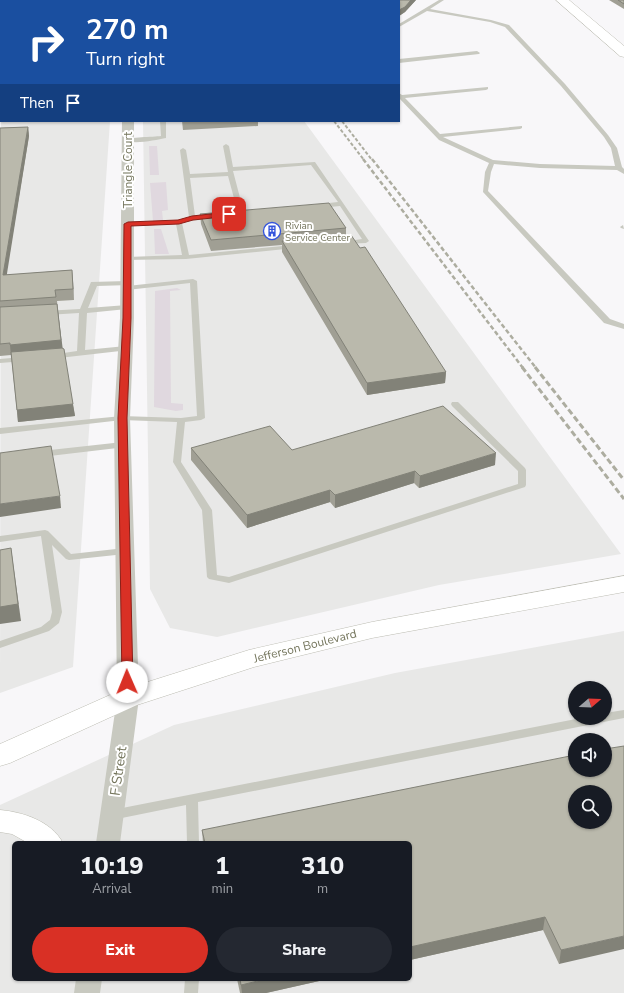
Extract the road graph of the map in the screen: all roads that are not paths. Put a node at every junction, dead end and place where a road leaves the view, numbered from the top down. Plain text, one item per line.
1 (442, 0) edge
2 (562, 0) edge
3 (427, 10) junction
4 (400, 25) edge
5 (478, 53) dead end
6 (624, 53) edge
7 (400, 61) edge
8 (486, 88) dead end
9 (400, 96) edge
10 (128, 122) edge
11 (163, 122) edge
12 (520, 127) dead end
13 (438, 136) junction
14 (128, 140) junction
15 (226, 146) dead end
16 (183, 150) dead end
17 (492, 162) junction
18 (621, 170) edge
19 (230, 172) junction
20 (187, 176) junction
21 (342, 204) junction
22 (311, 207) edge
23 (249, 213) edge
24 (220, 215) edge
25 (192, 218) junction
26 (179, 222) junction
27 (128, 224) junction
28 (335, 244) edge
29 (304, 246) edge
30 (186, 257) junction
31 (127, 259) junction
32 (127, 285) junction
33 (127, 308) junction
34 (83, 311) junction
35 (38, 313) edge
36 (624, 327) edge
37 (126, 348) junction
38 (81, 352) junction
39 (46, 357) edge
40 (31, 358) edge
41 (0, 361) edge
42 (454, 404) dead end
43 (122, 418) junction
44 (181, 420) junction
45 (0, 432) edge
46 (123, 445) junction
47 (35, 455) edge
48 (45, 532) junction
49 (0, 539) edge
50 (125, 551) junction
51 (624, 584) edge
52 (0, 645) edge
53 (128, 698) junction
54 (624, 714) edge
55 (612, 716) edge
56 (568, 725) edge
57 (0, 756) edge
58 (192, 799) junction
59 (112, 815) junction
60 (0, 822) edge
61 (46, 841) edge
62 (108, 841) edge
63 (193, 841) edge
64 (89, 981) edge
65 (192, 981) edge
66 (88, 993) edge
67 (192, 993) edge

1 - 3 lane
2 - 6 main road
3 - 4 lane
3 - 18 lane
5 - 7 lane
8 - 9 lane
9 - 13 lane
10 - 14 street, Triangle Court
11 - 14 lane
12 - 13 lane
13 - 17 lane
14 - 27 street, Triangle Court
15 - 19 lane
16 - 20 lane
17 - 18 lane
17 - 36 lane
19 - 20 lane
19 - 21 lane
19 - 23 lane
20 - 25 lane
21 - 22 lane
21 - 28 lane
24 - 25 lane
25 - 26 lane
26 - 27 lane
26 - 30 lane
27 - 31 street, Triangle Court
29 - 30 lane
30 - 31 lane
31 - 32 street, Triangle Court
32 - 33 street, Triangle Court
32 - 34 lane
32 - 44 lane
33 - 34 lane
33 - 37 street, Triangle Court
34 - 35 lane
34 - 38 lane
37 - 38 lane
37 - 43 street, Triangle Court
38 - 39 lane
40 - 41 lane
42 - 44 lane
43 - 44 lane
43 - 45 lane
43 - 46 street, Triangle Court
46 - 47 lane
46 - 50 street, Triangle Court
48 - 49 lane
48 - 50 lane
48 - 52 lane
50 - 53 street, Triangle Court
51 - 53 main road, Jefferson Boulevard
53 - 57 main road, Jefferson Boulevard
53 - 59 street, F Street
54 - 55 lane
56 - 58 lane
58 - 59 lane
58 - 63 lane
59 - 62 street, F Street
60 - 61 main road
64 - 66 street
65 - 67 lane

